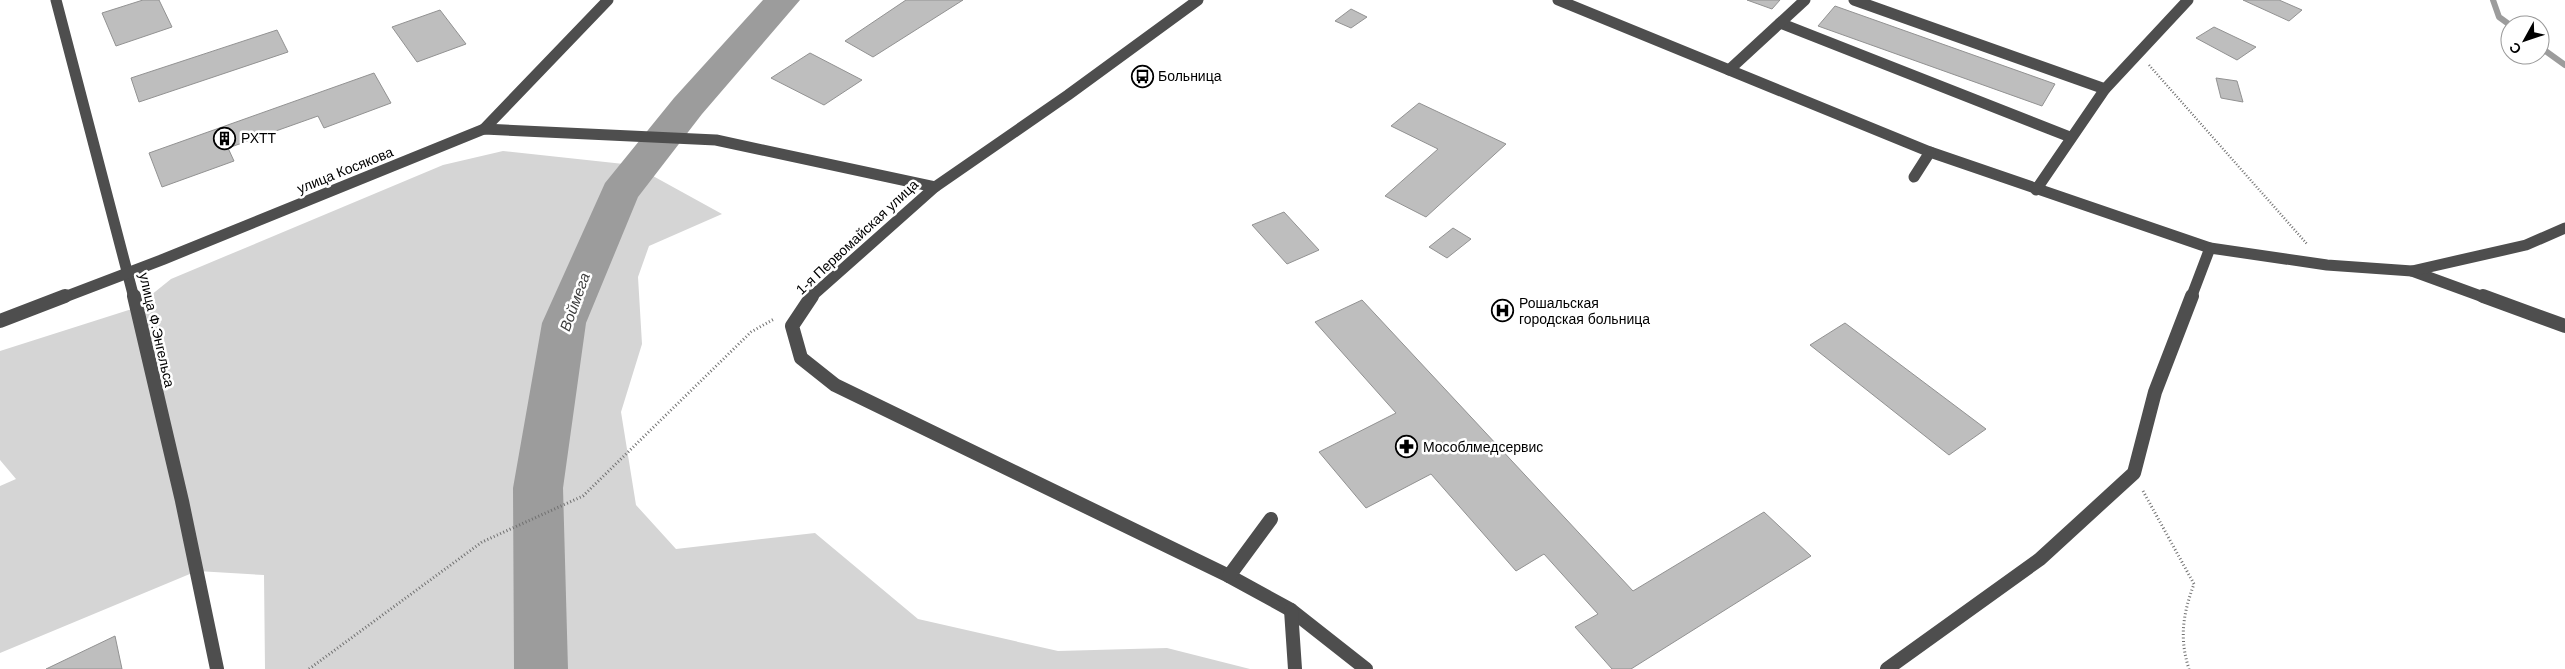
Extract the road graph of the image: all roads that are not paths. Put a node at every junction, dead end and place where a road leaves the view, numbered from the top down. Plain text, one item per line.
1 (56, 0) edge
2 (608, 0) edge
3 (1198, 0) edge
4 (1558, 0) edge
5 (1805, 0) edge
6 (1854, 0) edge
7 (2188, 0) edge
8 (1780, 23) junction
9 (1729, 70) junction
10 (2105, 89) junction
11 (484, 129) junction
12 (2070, 137) junction
13 (1930, 152) junction
14 (1914, 177) dead end
15 (935, 187) junction
16 (2036, 190) junction
17 (2565, 228) edge
18 (2210, 248) junction
19 (2412, 271) junction
20 (128, 273) junction
21 (0, 321) edge
22 (2565, 326) edge
23 (1271, 519) dead end
24 (1229, 576) junction
25 (1291, 610) junction
26 (217, 669) edge
27 (1295, 669) edge
28 (1366, 669) edge
29 (1887, 669) edge

1 - 20 street, улица Ф.Энгельса
2 - 11 street
3 - 15 street, 1-я Первомайская улица
4 - 9 street
5 - 8 street
6 - 10 street
7 - 10 street
8 - 9 street
8 - 12 street
9 - 13 street
10 - 12 street
11 - 15 street, улица Косякова
11 - 20 street, улица Косякова
12 - 16 street
13 - 14 street
13 - 16 street
15 - 24 street, 1-я Первомайская улица
16 - 18 street
17 - 19 street
18 - 19 street
18 - 29 street
19 - 22 street
20 - 21 street, улица Косякова
20 - 26 street, улица Ф.Энгельса
23 - 24 street
24 - 25 street, 1-я Первомайская улица
25 - 27 street
25 - 28 street, 1-я Первомайская улица

